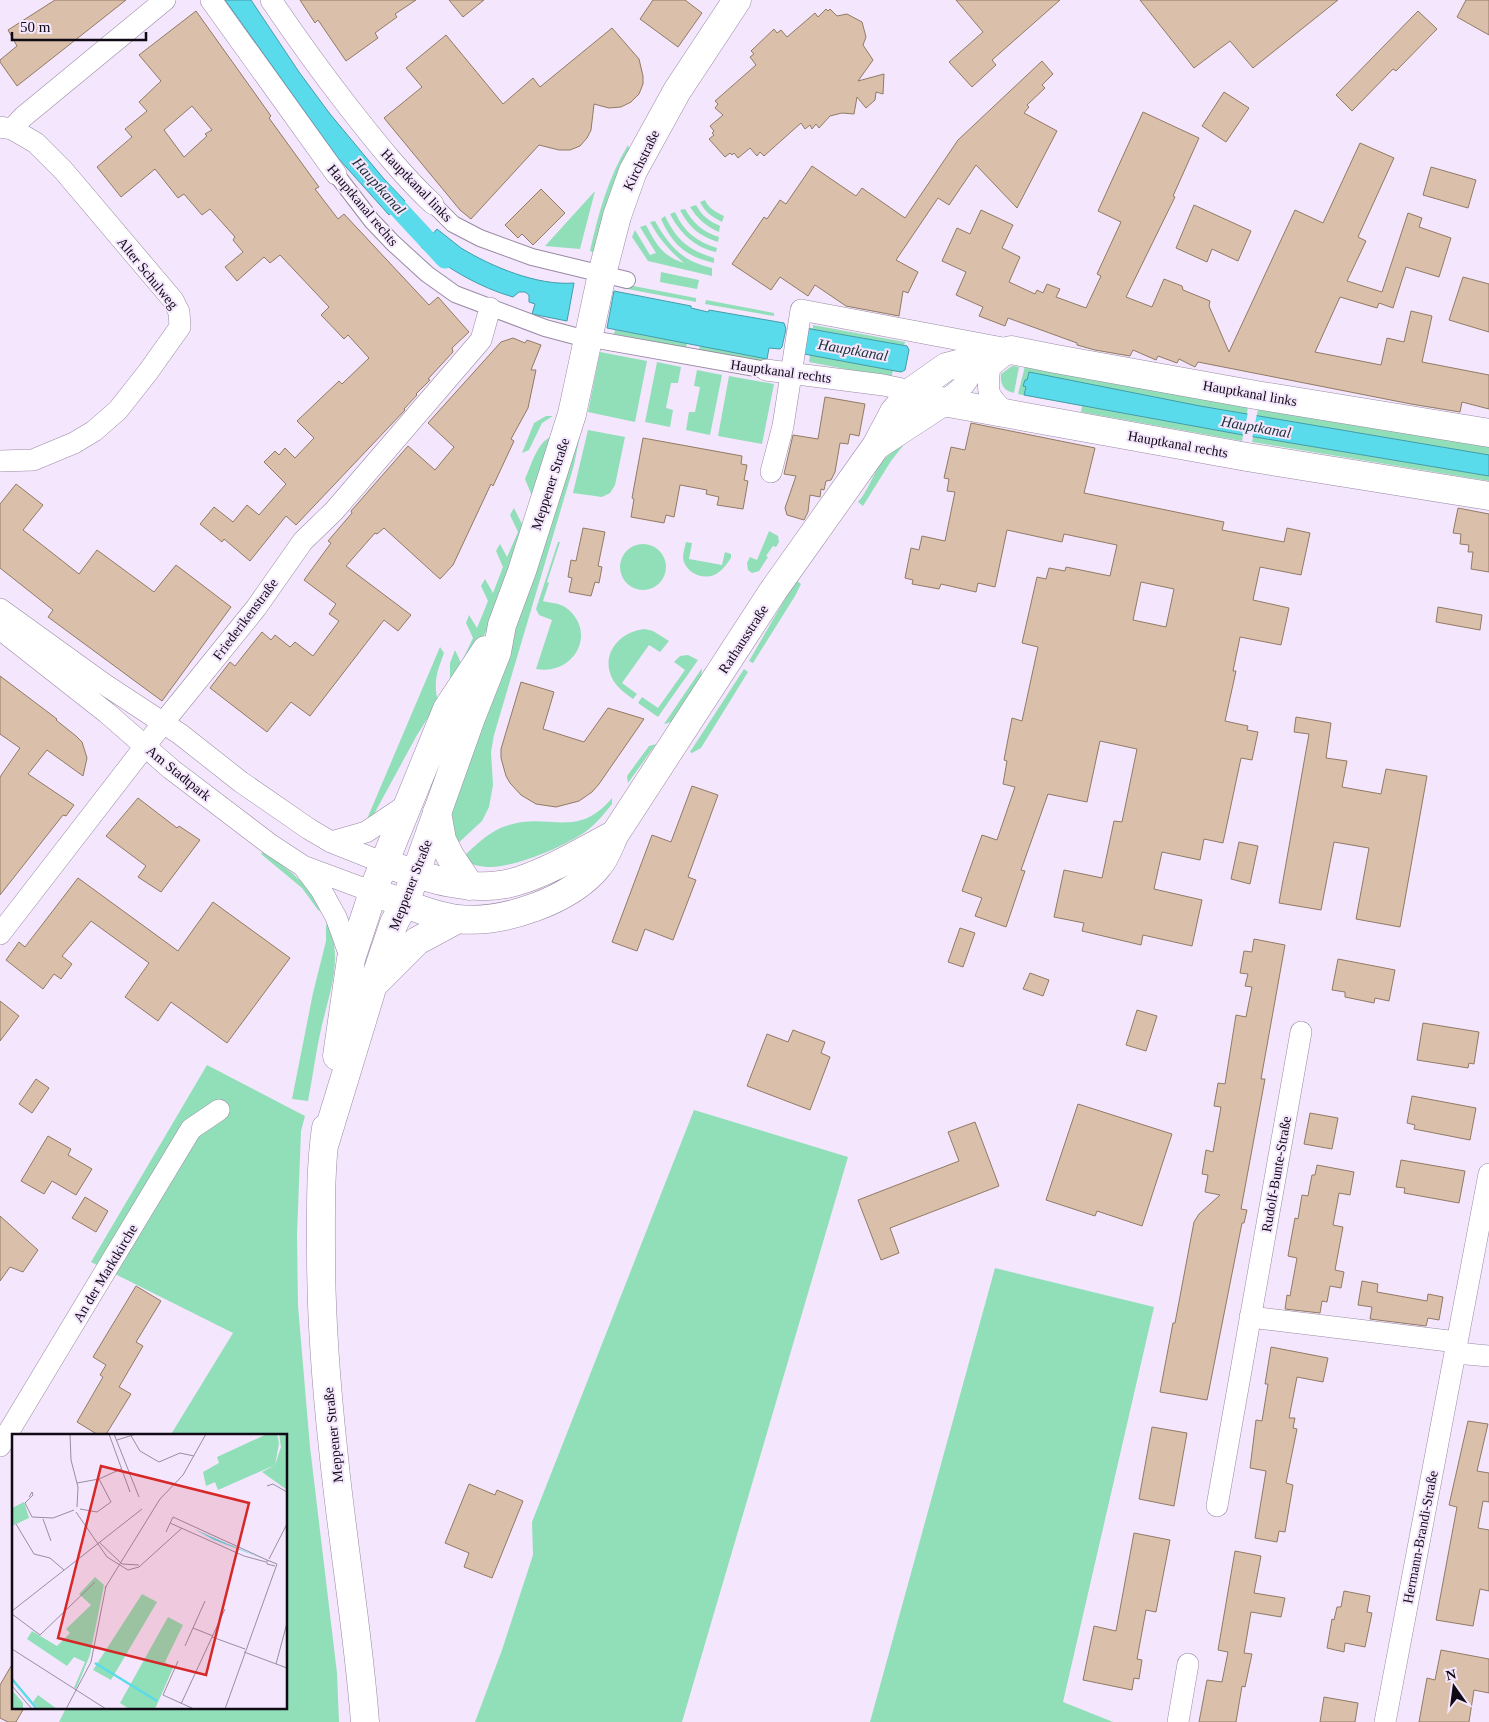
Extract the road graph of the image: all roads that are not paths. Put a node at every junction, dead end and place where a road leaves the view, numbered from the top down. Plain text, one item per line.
1 (165, 0) edge
2 (211, 0) edge
3 (271, 0) edge
4 (737, 0) edge
5 (6, 128) edge
6 (336, 174) joint
7 (432, 204) joint
8 (614, 277) junction
9 (490, 308) junction
10 (588, 339) junction
11 (968, 350) junction
12 (1011, 350) junction
13 (766, 370) joint
14 (790, 372) junction
15 (912, 391) junction
16 (943, 402) junction
17 (1007, 414) junction
18 (1489, 433) edge
19 (876, 446) junction
20 (0, 462) edge
21 (771, 472) dead end
22 (1489, 496) edge
23 (0, 608) edge
24 (502, 625) junction
25 (0, 629) edge
26 (163, 723) junction
27 (145, 746) junction
28 (408, 804) junction
29 (437, 812) junction
30 (615, 834) junction
31 (331, 842) junction
32 (384, 863) junction
33 (303, 866) junction
34 (415, 874) junction
35 (470, 886) junction
36 (373, 892) junction
37 (405, 903) junction
38 (458, 919) junction
39 (0, 934) edge
40 (351, 959) junction
41 (373, 986) junction
42 (1301, 1032) dead end
43 (219, 1110) dead end
44 (324, 1146) junction
45 (1489, 1174) edge
46 (1250, 1317) junction
47 (1456, 1347) junction
48 (1489, 1356) edge
49 (0, 1446) edge
50 (1217, 1506) dead end
51 (1188, 1664) dead end
52 (365, 1722) edge
53 (1178, 1722) edge
54 (1385, 1722) edge

1 - 5 street
2 - 6 street, Hauptkanal rechts
3 - 7 street, Hauptkanal links
4 - 8 street, Kirchstraße
5 - 20 street, Alter Schulweg
6 - 9 street, Hauptkanal rechts
7 - 8 street, Hauptkanal links
8 - 10 street, Kirchstraße
9 - 10 street, Hauptkanal rechts
9 - 26 street, Friederikenstraße
10 - 13 street, Hauptkanal rechts
10 - 24 street, Meppener Straße
11 - 12 street, Hauptkanal links
11 - 14 street, Hauptkanal links
11 - 15 street, Hauptkanal links
11 - 16 street
12 - 17 street
12 - 18 street, Hauptkanal links
13 - 14 street, Hauptkanal rechts
14 - 15 street, Hauptkanal rechts
14 - 21 street
15 - 16 street, Hauptkanal rechts
15 - 19 street, Rathausstraße
16 - 17 street, Hauptkanal rechts
16 - 19 street, Rathausstraße
17 - 22 street, Hauptkanal rechts
19 - 30 street, Rathausstraße
23 - 26 street
24 - 28 street, Meppener Straße
24 - 29 street, Meppener Straße
25 - 27 street, Am Stadtpark
26 - 27 street, Friederikenstraße
26 - 31 street
27 - 33 street, Am Stadtpark
27 - 39 street, Friederikenstraße
28 - 31 street
28 - 32 street, Meppener Straße
29 - 34 street, Meppener Straße
29 - 35 street
30 - 35 street, Rathausstraße
30 - 38 street, Rathausstraße
31 - 32 street
32 - 34 street
32 - 36 street, Meppener Straße
33 - 36 street, Am Stadtpark
33 - 40 street, Meppener Straße
34 - 35 street, Rathausstraße
34 - 37 street, Meppener Straße
36 - 37 street, Rathausstraße
36 - 40 street, Meppener Straße
37 - 38 street, Rathausstraße
37 - 41 street, Meppener Straße
38 - 41 street
40 - 44 street, Meppener Straße
41 - 44 street, Meppener Straße
42 - 46 street, Rudolf-Bunte-Straße
43 - 49 street, An der Marktkirche
44 - 52 street, Meppener Straße
45 - 47 street, Hermann-Brandi-Straße
46 - 47 street
46 - 50 street, Rudolf-Bunte-Straße
47 - 48 street
47 - 54 street, Hermann-Brandi-Straße
51 - 53 street

